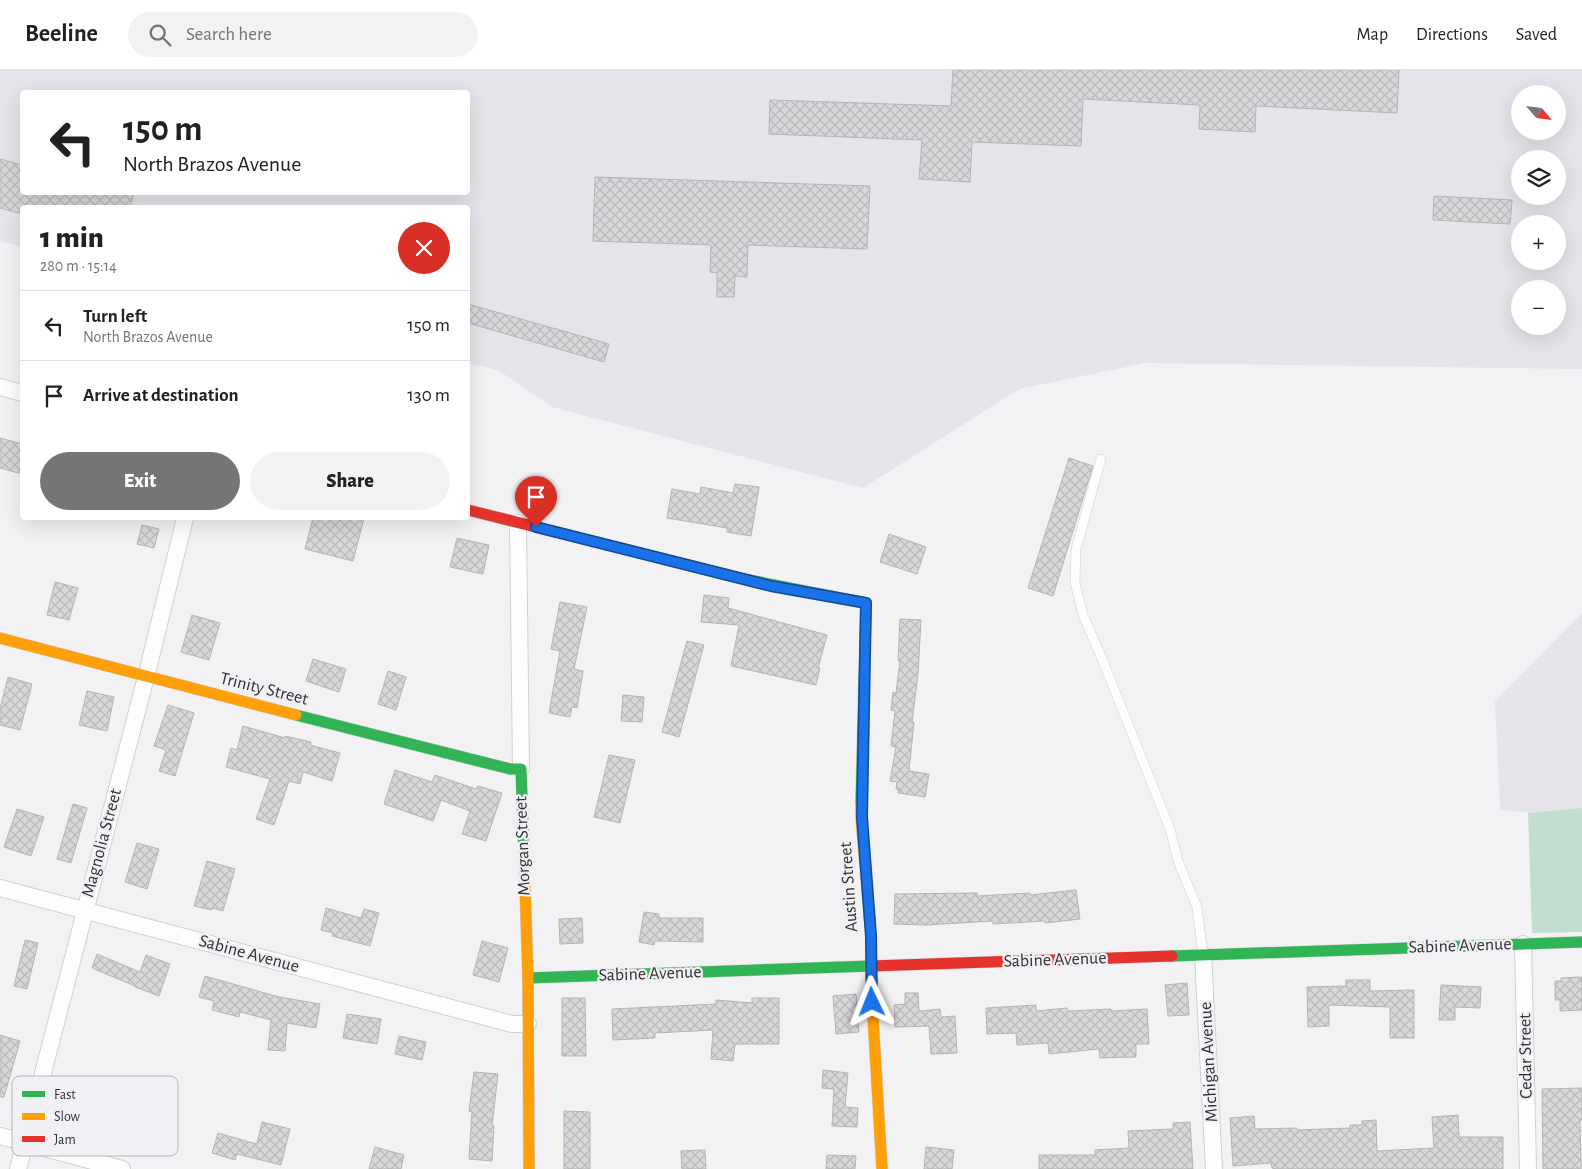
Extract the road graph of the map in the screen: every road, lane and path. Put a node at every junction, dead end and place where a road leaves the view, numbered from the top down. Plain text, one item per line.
1 (0, 387) edge
2 (20, 392) edge
3 (1101, 459) dead end
4 (470, 511) edge
5 (185, 520) edge
6 (518, 523) junction
7 (0, 638) edge
8 (146, 677) junction
9 (521, 769) junction
10 (0, 888) edge
11 (84, 911) junction
12 (1582, 942) edge
13 (1523, 944) junction
14 (1203, 955) junction
15 (872, 966) junction
16 (528, 978) junction
17 (528, 1024) junction
18 (42, 1076) edge
19 (22, 1156) edge
20 (74, 1156) edge
21 (18, 1169) edge
22 (122, 1169) edge
23 (529, 1169) edge
24 (882, 1169) edge
25 (1214, 1169) edge
26 (1528, 1169) edge

1 - 2 street
3 - 14 lane
4 - 6 street
5 - 8 street, Magnolia Street
6 - 9 street, Morgan Street
6 - 15 street, Austin Street
7 - 8 street, Trinity Street
8 - 9 street, Trinity Street
8 - 11 street, Magnolia Street
9 - 16 street, Morgan Street
10 - 11 street, Sabine Avenue
11 - 17 street, Sabine Avenue
11 - 18 street, Magnolia Street
12 - 13 street, Sabine Avenue
13 - 14 street, Sabine Avenue
13 - 26 street, Cedar Street
14 - 15 street, Sabine Avenue
14 - 25 street, Michigan Avenue
15 - 16 street, Sabine Avenue
15 - 24 street, Austin Street
16 - 17 street, Morgan Street
17 - 23 street, Morgan Street
19 - 21 street, Magnolia Street
20 - 22 street

